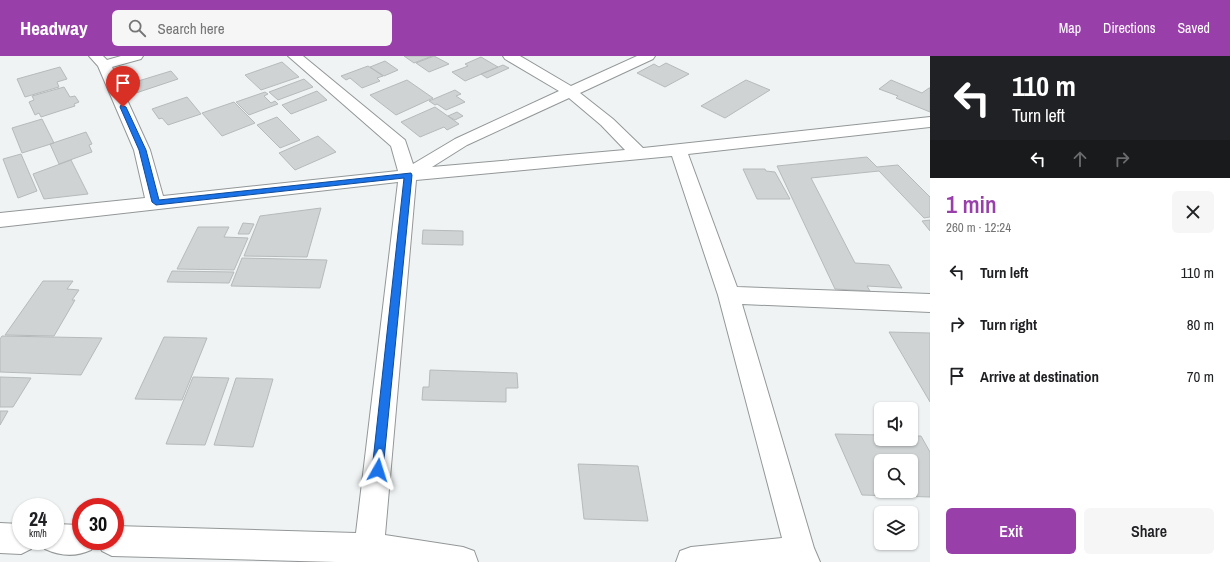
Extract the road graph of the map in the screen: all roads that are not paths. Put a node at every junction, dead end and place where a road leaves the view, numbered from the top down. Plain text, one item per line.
1 (136, 56) edge
2 (295, 56) edge
3 (510, 56) edge
4 (648, 56) edge
5 (100, 61) edge
6 (569, 91) junction
7 (927, 126) edge
8 (678, 150) junction
9 (638, 153) junction
10 (408, 175) junction
11 (156, 202) junction
12 (0, 220) edge
13 (729, 295) junction
14 (930, 303) edge
15 (0, 538) edge
16 (12, 539) edge
17 (124, 542) edge
18 (369, 555) edge
19 (802, 556) edge
20 (463, 562) edge
21 (691, 562) edge

1 - 5 street
2 - 10 street
3 - 6 street
4 - 6 street
5 - 11 street
6 - 9 street
6 - 10 street
7 - 8 street
8 - 9 street
8 - 13 street
9 - 10 street
10 - 11 street
10 - 18 street
11 - 12 street
13 - 14 street
13 - 19 street
15 - 16 street
17 - 18 street
18 - 20 street
19 - 21 street

